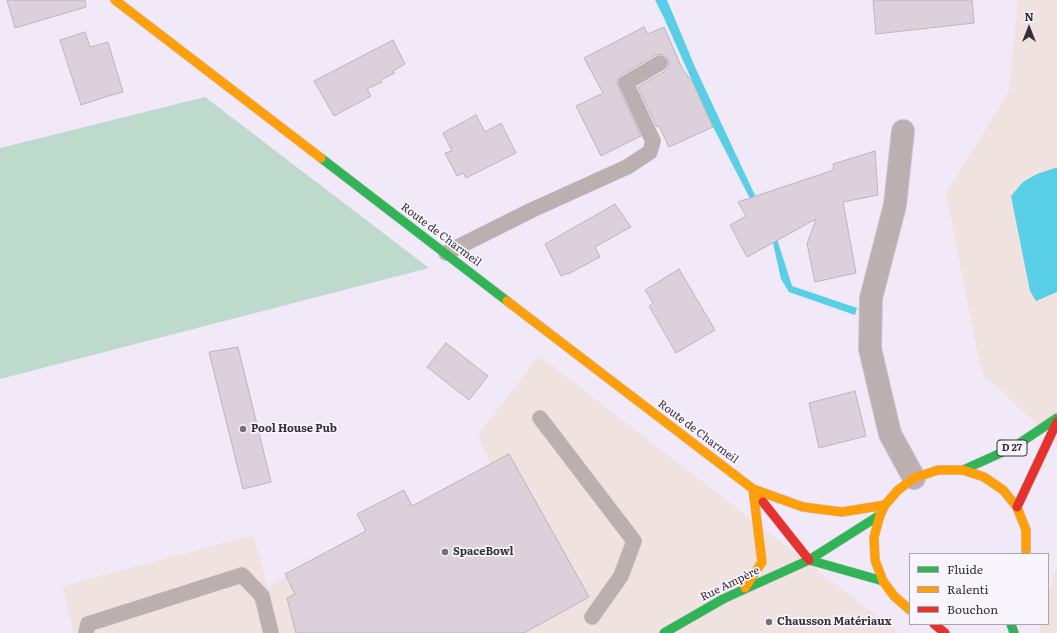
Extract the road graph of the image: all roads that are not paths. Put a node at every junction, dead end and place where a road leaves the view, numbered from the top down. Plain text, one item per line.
1 (115, 0) edge
2 (660, 63) dead end
3 (903, 131) dead end
4 (446, 253) junction
5 (540, 418) dead end
6 (1057, 418) edge
7 (1057, 422) edge
8 (963, 470) junction
9 (914, 478) junction
10 (753, 489) junction
11 (885, 505) junction
12 (1017, 507) junction
13 (880, 515) junction
14 (1026, 553) edge
15 (809, 560) junction
16 (883, 581) junction
17 (745, 588) junction
18 (909, 609) edge
19 (592, 617) dead end
20 (935, 625) edge
21 (86, 633) edge
22 (271, 633) edge
23 (664, 633) edge
24 (945, 633) edge

1 - 4 main road, Route de Charmeil
2 - 4 lane
3 - 9 street
4 - 10 main road, Route de Charmeil
5 - 19 lane
6 - 8 main road, D 27
7 - 12 main road, D 27
8 - 9 main road
8 - 12 main road
9 - 11 main road
10 - 11 main road, Route de Charmeil
10 - 15 main road, Route de Charmeil
10 - 17 main road
11 - 13 main road
12 - 14 main road
13 - 15 main road, Rue Ampère
13 - 16 main road
15 - 16 main road
15 - 17 main road, Rue Ampère
16 - 18 main road
17 - 23 main road, Rue Ampère
20 - 24 main road
21 - 22 lane

